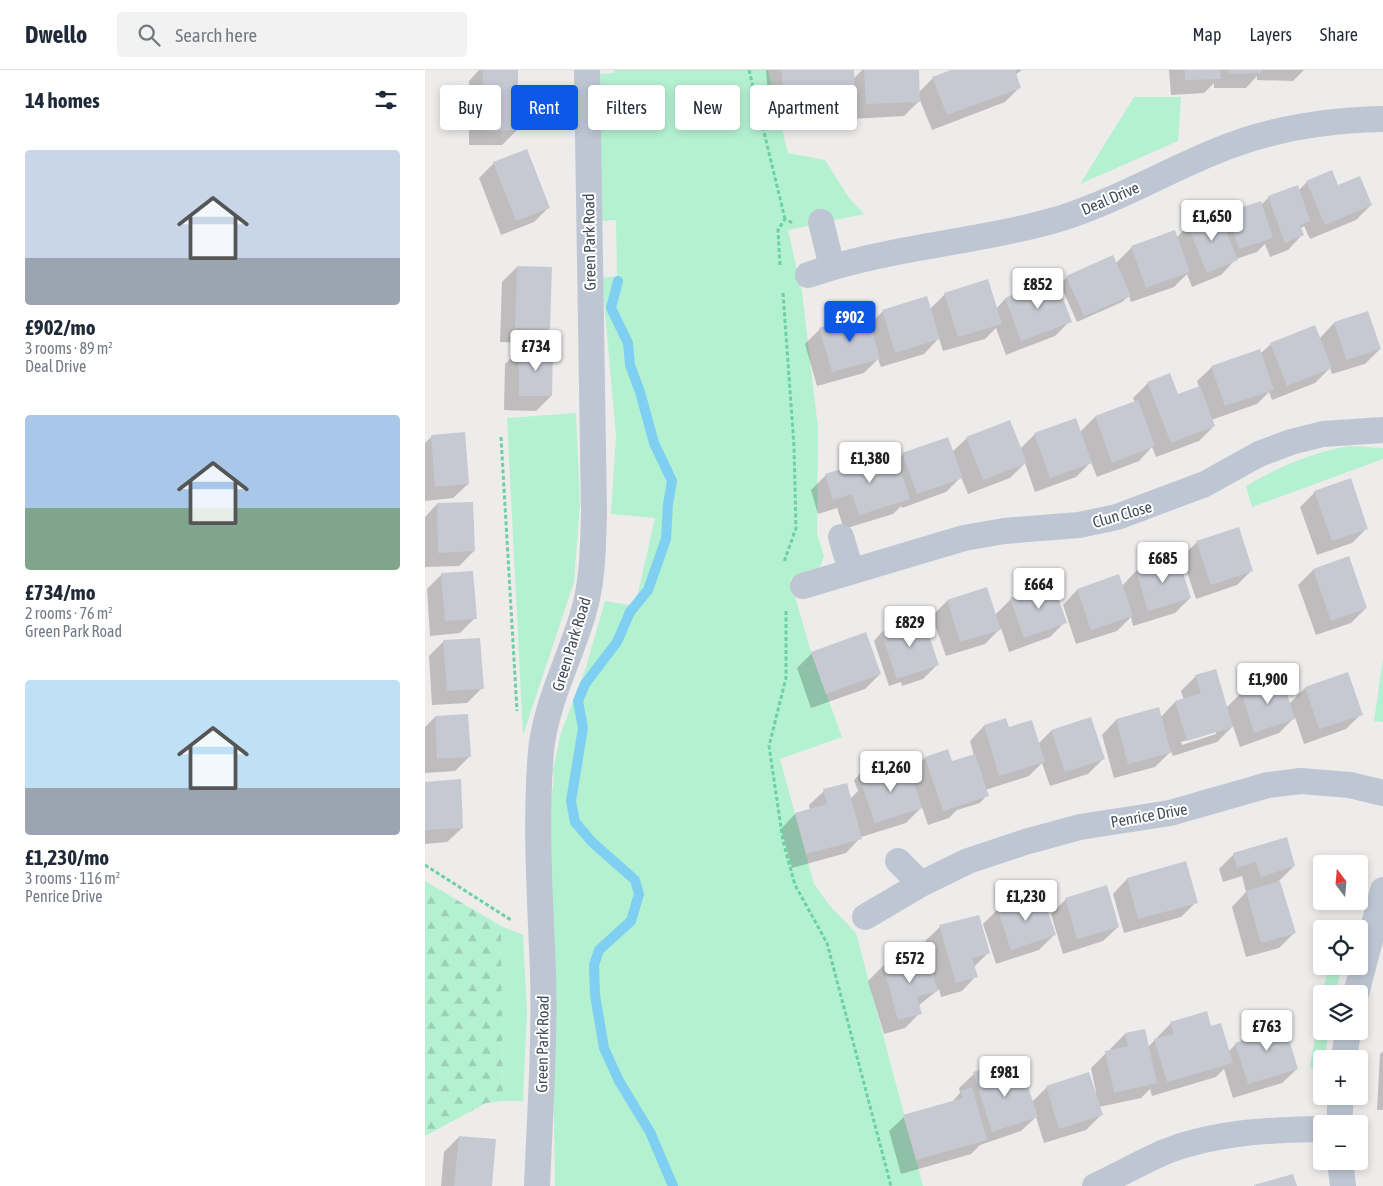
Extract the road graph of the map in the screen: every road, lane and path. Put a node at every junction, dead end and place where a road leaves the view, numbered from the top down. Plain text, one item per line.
1 (587, 70) edge
2 (749, 70) edge
3 (1383, 119) edge
4 (785, 219) junction
5 (811, 224) joint
6 (780, 267) dead end
7 (832, 267) junction
8 (808, 275) dead end
9 (783, 286) dead end
10 (1383, 430) edge
11 (501, 437) dead end
12 (841, 538) dead end
13 (783, 565) dead end
14 (851, 571) junction
15 (794, 594) joint
16 (517, 715) dead end
17 (1383, 793) edge
18 (898, 861) dead end
19 (425, 865) edge
20 (921, 884) junction
21 (1383, 890) edge
22 (865, 917) dead end
23 (516, 923) dead end
24 (1372, 970) edge
25 (1362, 985) edge
26 (1313, 1129) edge
27 (1341, 1170) edge
28 (537, 1186) edge
29 (891, 1186) edge
30 (1095, 1186) edge
31 (1343, 1186) edge

1 - 28 street, Green Park Road
2 - 4 path
3 - 7 street, Deal Drive
4 - 5 path
4 - 6 path
5 - 7 street
7 - 8 street, Deal Drive
9 - 13 path
10 - 14 street, Clun Close
11 - 16 path
12 - 14 street
14 - 15 street, Clun Close
15 - 29 path
17 - 20 street, Penrice Drive
18 - 20 street
19 - 23 path
20 - 22 street, Penrice Drive
21 - 24 street
24 - 25 street
26 - 30 street
27 - 31 street

